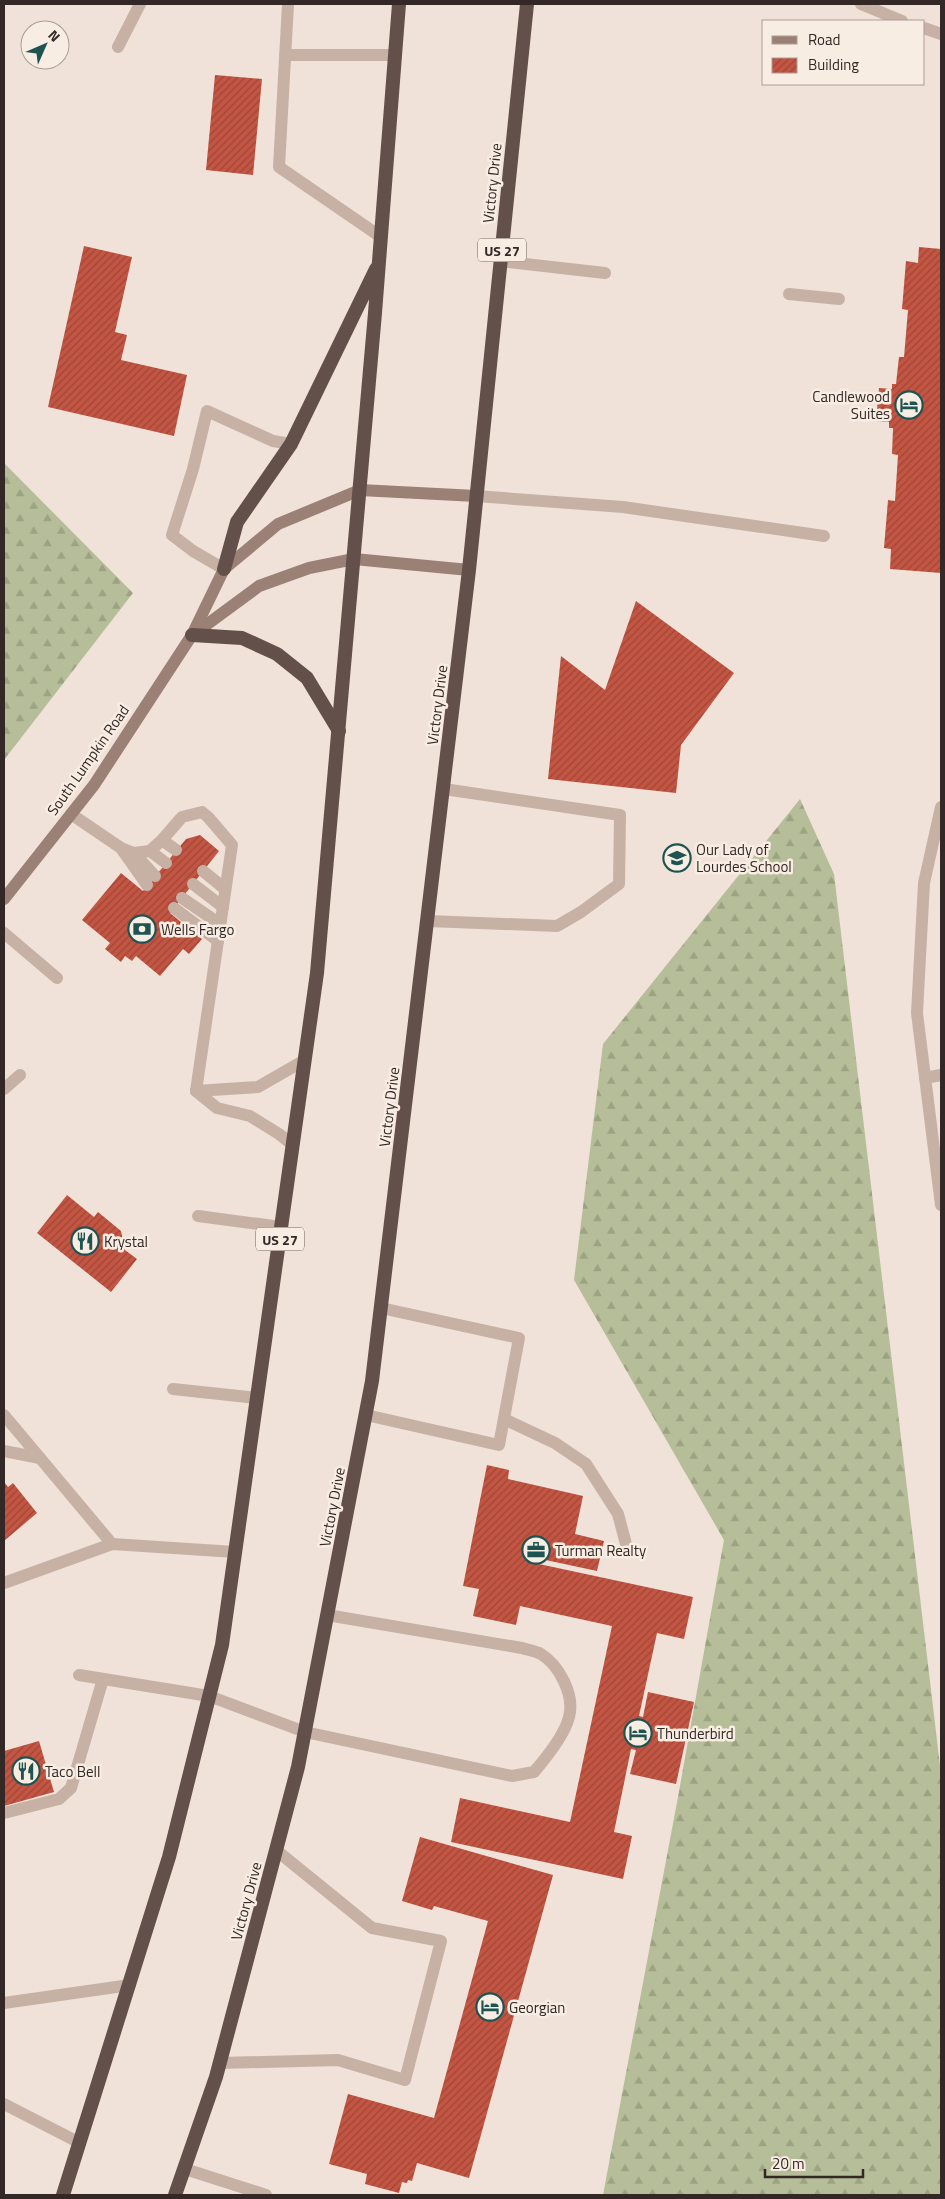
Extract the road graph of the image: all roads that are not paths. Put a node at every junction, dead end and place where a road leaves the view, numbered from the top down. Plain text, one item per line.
1 (140, 4) edge
2 (288, 4) edge
3 (399, 4) edge
4 (527, 4) edge
5 (861, 4) edge
6 (900, 20) edge
7 (925, 28) edge
8 (941, 34) edge
9 (118, 47) dead end
10 (285, 55) junction
11 (395, 55) junction
12 (381, 237) junction
13 (380, 261) junction
14 (500, 261) junction
15 (605, 273) dead end
16 (789, 294) dead end
17 (839, 299) dead end
18 (291, 444) junction
19 (360, 490) junction
20 (476, 496) junction
21 (824, 536) dead end
22 (354, 559) junction
23 (224, 569) junction
24 (469, 570) junction
25 (192, 635) junction
26 (339, 731) junction
27 (444, 790) junction
28 (941, 807) edge
29 (71, 814) junction
30 (162, 840) junction
31 (176, 850) dead end
32 (127, 851) junction
33 (150, 851) junction
34 (166, 863) dead end
35 (203, 871) dead end
36 (151, 881) dead end
37 (194, 884) dead end
38 (225, 889) junction
39 (4, 899) edge
40 (222, 908) junction
41 (428, 921) junction
42 (220, 924) junction
43 (4, 933) edge
44 (218, 941) junction
45 (57, 978) dead end
46 (305, 1060) junction
47 (20, 1075) dead end
48 (941, 1075) edge
49 (925, 1078) junction
50 (4, 1089) edge
51 (196, 1091) junction
52 (293, 1146) junction
53 (941, 1205) edge
54 (198, 1216) dead end
55 (281, 1227) junction
56 (381, 1308) junction
57 (174, 1389) dead end
58 (257, 1398) junction
59 (4, 1415) edge
60 (366, 1415) junction
61 (504, 1419) junction
62 (4, 1451) edge
63 (40, 1458) junction
64 (112, 1544) junction
65 (626, 1544) dead end
66 (235, 1552) junction
67 (4, 1583) edge
68 (327, 1615) junction
69 (79, 1675) dead end
70 (103, 1679) junction
71 (208, 1696) junction
72 (305, 1732) junction
73 (4, 1813) edge
74 (276, 1850) junction
75 (130, 1985) junction
76 (4, 2003) edge
77 (220, 2063) junction
78 (4, 2104) edge
79 (80, 2143) junction
80 (184, 2169) junction
81 (63, 2195) edge
82 (175, 2195) edge
83 (266, 2195) edge

1 - 9 lane
2 - 10 lane
3 - 11 highway, US 27
4 - 14 highway, Victory Drive / US 27
5 - 6 lane
7 - 8 lane
10 - 11 lane
10 - 12 lane
11 - 12 highway, US 27
12 - 13 highway, US 27
13 - 18 highway
13 - 19 highway, US 27
14 - 15 lane
14 - 20 highway, Victory Drive / US 27
16 - 17 lane
18 - 23 highway
18 - 23 lane
19 - 20 main road, South Lumpkin Road
19 - 22 highway, US 27
19 - 23 main road, South Lumpkin Road
20 - 21 lane
20 - 24 highway, Victory Drive / US 27
22 - 24 main road, South Lumpkin Road
22 - 25 main road, South Lumpkin Road
22 - 26 highway, US 27
23 - 25 main road, South Lumpkin Road
24 - 27 highway, Victory Drive / US 27
25 - 26 highway
25 - 29 main road, South Lumpkin Road
26 - 46 highway, US 27
27 - 41 highway, Victory Drive / US 27
27 - 41 lane
28 - 49 lane
29 - 32 lane
29 - 39 main road, South Lumpkin Road
30 - 31 lane
30 - 33 lane
30 - 38 lane
32 - 33 lane
32 - 36 lane
33 - 34 lane
35 - 38 lane
37 - 40 lane
38 - 40 lane
40 - 42 lane
41 - 56 highway, Victory Drive / US 27
42 - 44 lane
42 - 44 lane
43 - 45 lane
44 - 51 lane
46 - 51 lane
46 - 52 highway, US 27
47 - 50 lane
48 - 49 lane
49 - 53 lane
51 - 52 lane
52 - 55 highway, US 27
54 - 55 lane
55 - 58 highway, US 27
56 - 60 highway, Victory Drive / US 27
56 - 61 lane
57 - 58 lane
58 - 66 highway, US 27
59 - 63 lane
60 - 61 lane
60 - 68 highway, Victory Drive / US 27
61 - 65 lane
62 - 63 lane
63 - 64 lane
64 - 66 lane
64 - 67 lane
66 - 71 highway, US 27
68 - 72 highway, Victory Drive / US 27
68 - 72 lane
69 - 70 lane
70 - 71 lane
70 - 73 lane
71 - 72 lane
71 - 75 highway, US 27
72 - 74 highway, Victory Drive / US 27
74 - 77 highway, Victory Drive / US 27
74 - 77 lane
75 - 76 lane
75 - 79 highway, US 27
77 - 80 highway, Victory Drive / US 27
78 - 79 lane
79 - 81 highway, US 27
80 - 82 highway, Victory Drive / US 27
80 - 83 lane

